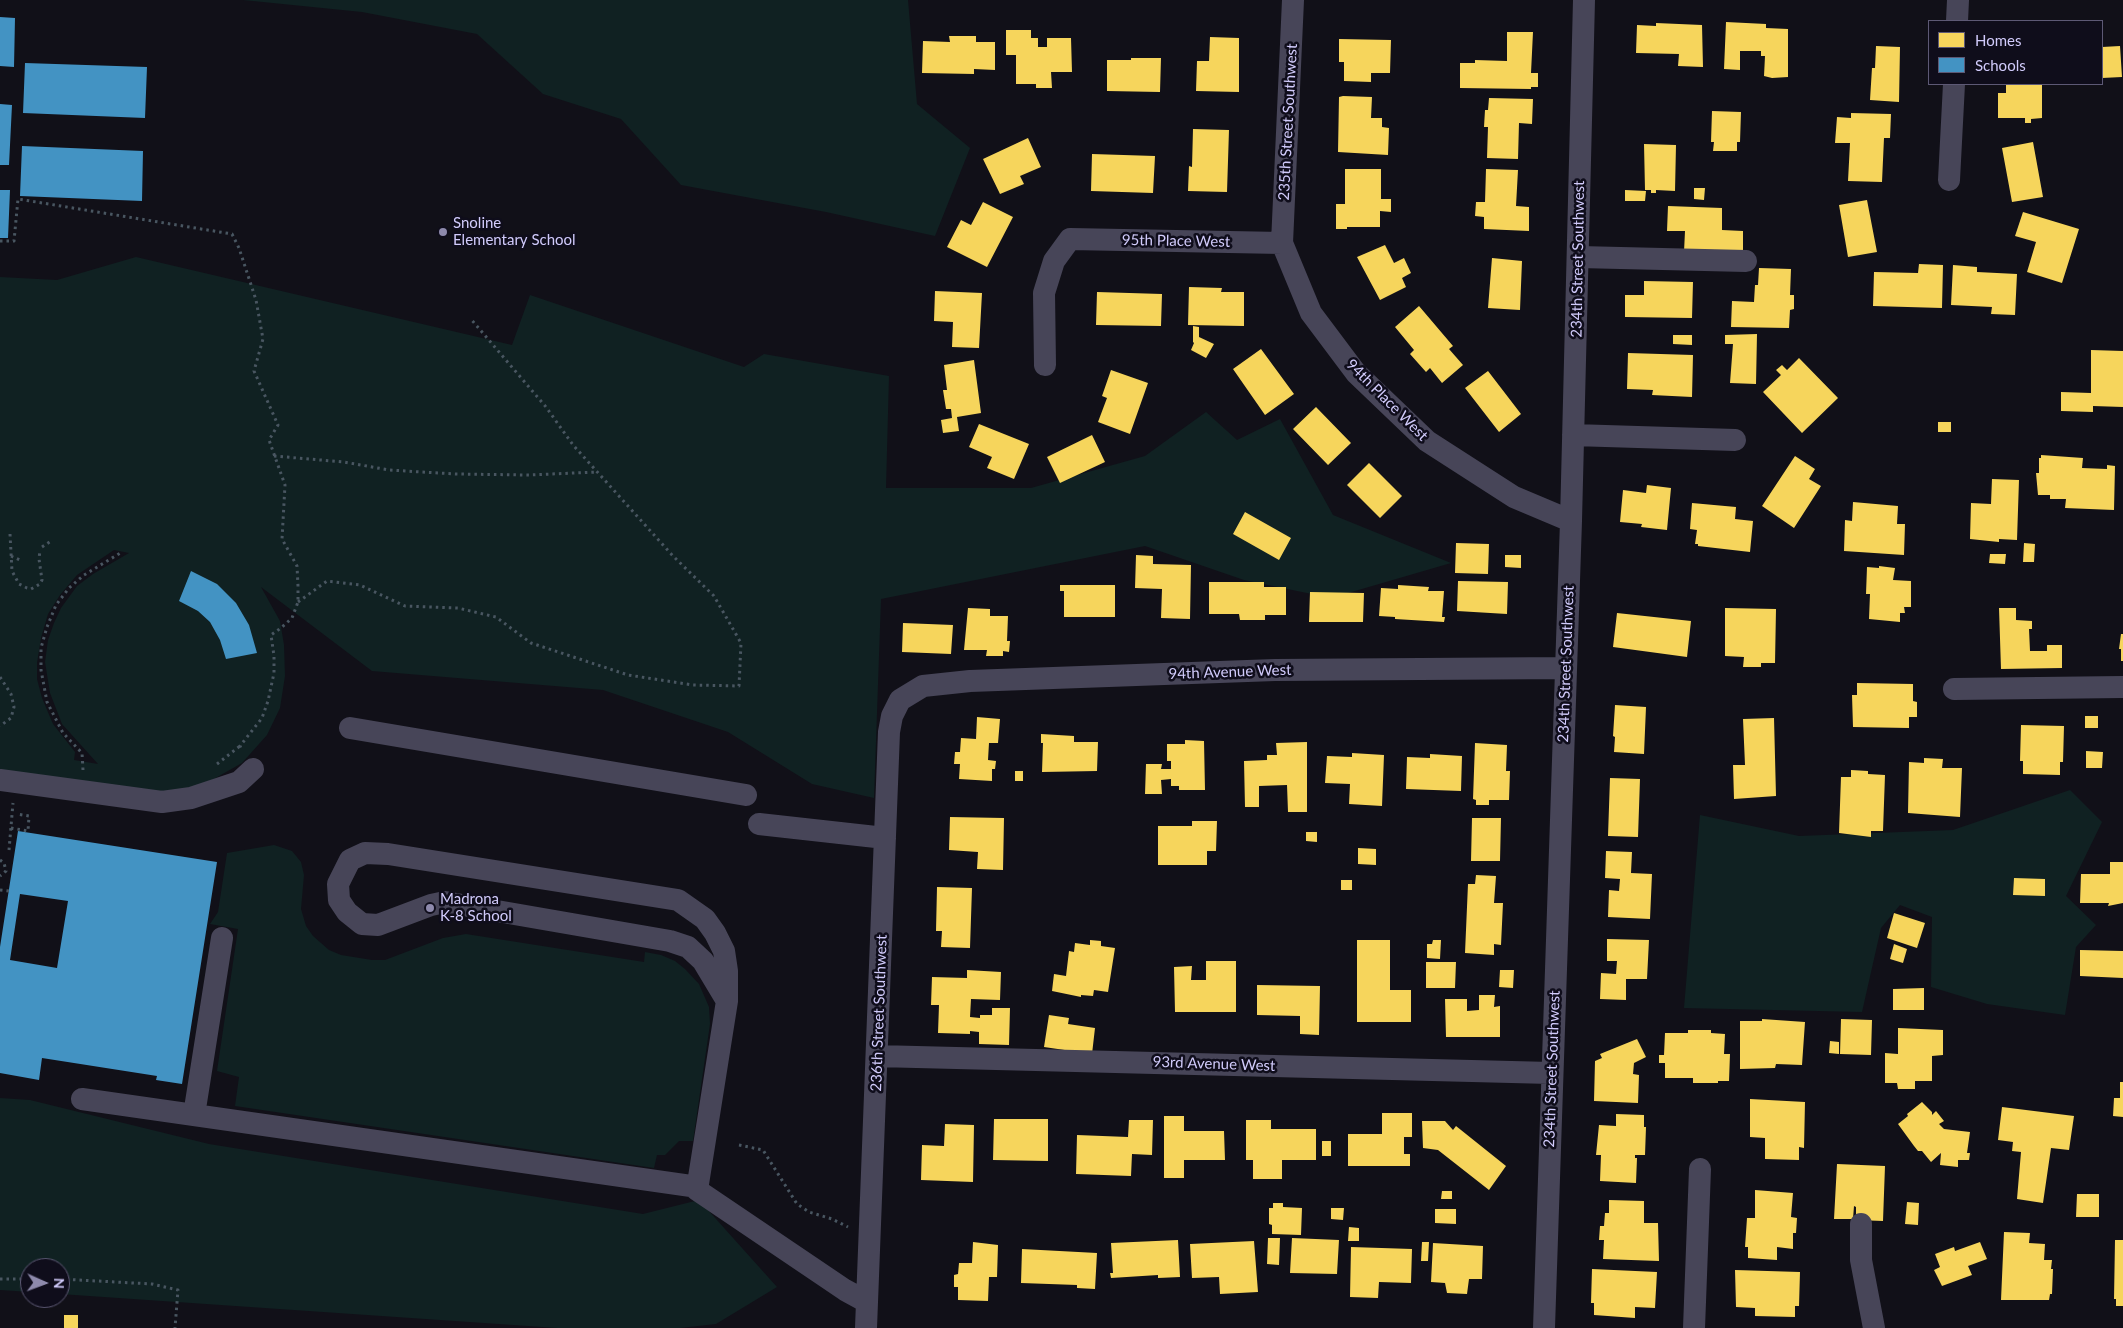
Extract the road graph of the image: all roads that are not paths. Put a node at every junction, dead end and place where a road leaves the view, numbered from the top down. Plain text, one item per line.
1 (1293, 0) edge
2 (1584, 0) edge
3 (1958, 0) edge
4 (1957, 20) edge
5 (1954, 85) edge
6 (1949, 180) dead end
7 (1282, 243) junction
8 (1578, 257) junction
9 (1746, 261) dead end
10 (1045, 364) dead end
11 (1573, 435) junction
12 (1735, 440) dead end
13 (1571, 521) junction
14 (1566, 668) junction
15 (2123, 687) edge
16 (1954, 689) dead end
17 (900, 700) joint
18 (350, 728) dead end
19 (248, 761) road end
20 (0, 780) edge
21 (746, 795) dead end
22 (759, 824) dead end
23 (885, 838) junction
24 (222, 938) dead end
25 (727, 1002) junction
26 (877, 1056) junction
27 (1551, 1073) junction
28 (82, 1098) dead end
29 (194, 1115) junction
30 (1700, 1169) dead end
31 (698, 1187) junction
32 (1861, 1224) dead end
33 (867, 1302) junction
34 (866, 1328) edge
35 (1544, 1328) edge
36 (1694, 1328) edge
37 (1874, 1328) edge

1 - 7 street, 235th Street Southwest
2 - 8 street, 234th Street Southwest
3 - 4 street
5 - 6 street
7 - 10 street, 95th Place West
7 - 13 street, 94th Place West
8 - 9 street
8 - 11 street, 234th Street Southwest
11 - 12 street
11 - 13 street, 234th Street Southwest
13 - 14 street, 234th Street Southwest
14 - 17 street, 94th Avenue West
14 - 27 street, 234th Street Southwest
15 - 16 street
17 - 23 street, 236th Street Southwest
18 - 21 street
19 - 20 street
22 - 23 street
23 - 26 street, 236th Street Southwest
24 - 29 street
25 - 25 street
25 - 31 street
26 - 27 street, 93rd Avenue West
26 - 33 street, 236th Street Southwest
27 - 35 street, 234th Street Southwest
28 - 29 street
29 - 31 street
30 - 36 street
31 - 33 street
32 - 37 street
33 - 34 street, 236th Street Southwest

